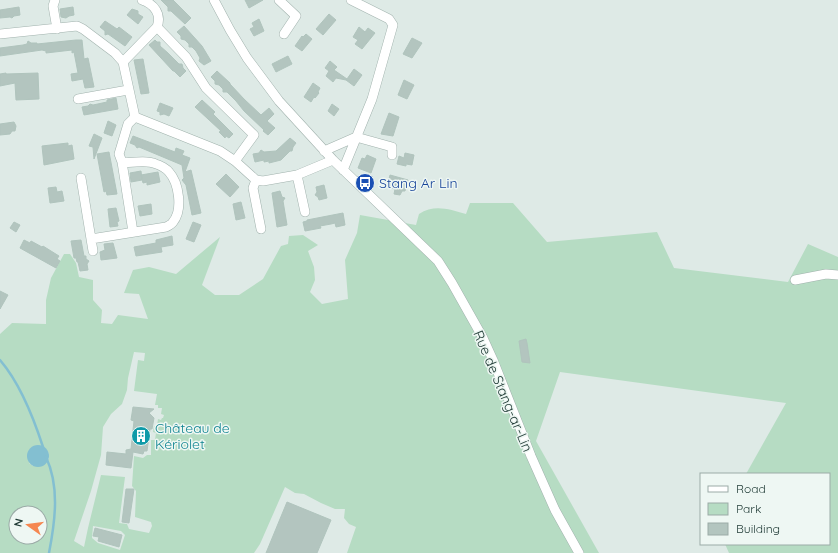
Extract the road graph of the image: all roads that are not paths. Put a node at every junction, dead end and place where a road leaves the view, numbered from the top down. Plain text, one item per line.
1 (55, 0) edge
2 (142, 0) edge
3 (214, 0) edge
4 (279, 0) edge
5 (351, 0) edge
6 (157, 27) junction
7 (57, 29) junction
8 (0, 34) edge
9 (284, 34) dead end
10 (123, 62) junction
11 (128, 90) junction
12 (78, 99) dead end
13 (135, 116) junction
14 (356, 137) junction
15 (324, 150) junction
16 (392, 155) dead end
17 (333, 160) junction
18 (235, 161) junction
19 (122, 162) junction
20 (343, 170) junction
21 (297, 175) junction
22 (81, 178) dead end
23 (256, 180) junction
24 (305, 212) dead end
25 (261, 229) dead end
26 (133, 232) junction
27 (91, 238) junction
28 (93, 251) dead end
29 (838, 275) edge
30 (795, 280) dead end
31 (579, 553) edge

1 - 7 street
2 - 6 street
3 - 15 street, Rue de Stang-ar-Lin
4 - 9 street
5 - 14 street
6 - 10 street
6 - 18 street
7 - 8 street
7 - 10 street
10 - 11 street
11 - 12 street
11 - 13 street
13 - 18 street
13 - 19 street
14 - 15 street
14 - 16 street
14 - 20 street
15 - 17 street, Rue de Stang-ar-Lin
17 - 20 street, Rue de Stang-ar-Lin
17 - 21 street
18 - 23 street
19 - 26 street
19 - 26 street
20 - 31 street, Rue de Stang-ar-Lin
21 - 23 street
21 - 24 street
22 - 27 street
23 - 25 street
26 - 27 street
27 - 28 street
29 - 30 street

